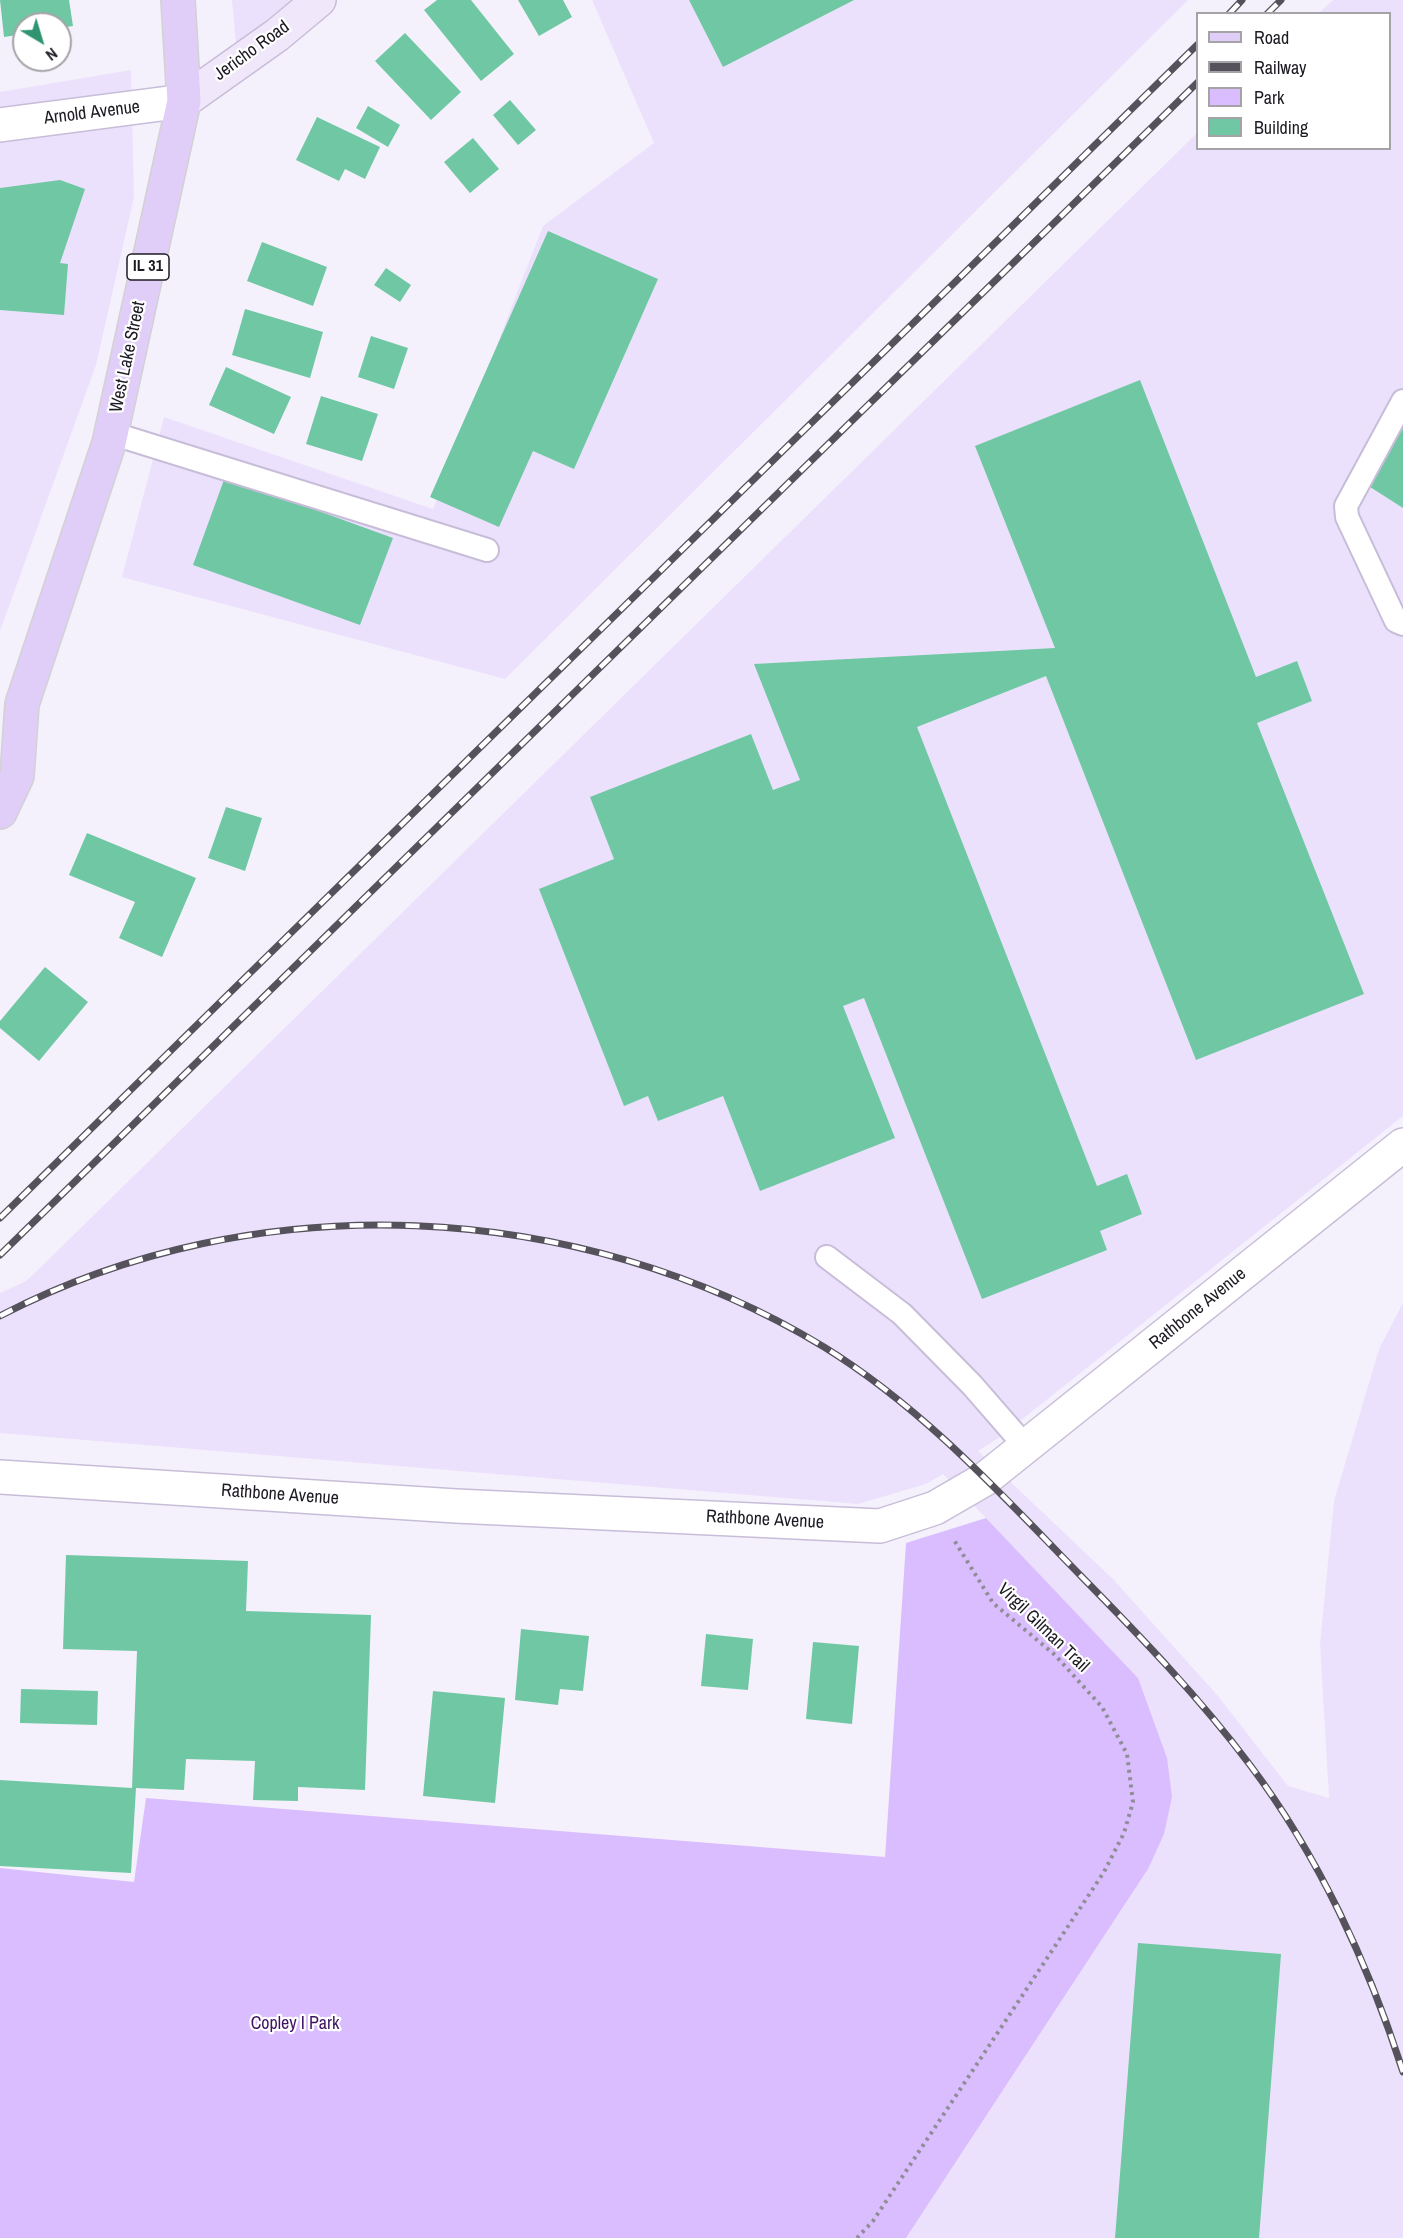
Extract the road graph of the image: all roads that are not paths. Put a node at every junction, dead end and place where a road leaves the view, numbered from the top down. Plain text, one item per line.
1 (178, 0) edge
2 (319, 0) edge
3 (184, 101) junction
4 (0, 125) edge
5 (1403, 401) edge
6 (111, 433) junction
7 (487, 550) dead end
8 (1403, 624) edge
9 (11, 714) edge
10 (0, 812) edge
11 (1403, 1144) edge
12 (827, 1257) dead end
13 (1026, 1447) junction
14 (0, 1477) edge

1 - 3 main road, West Lake Street / IL 31
2 - 3 main road, Jericho Road
3 - 4 street, Arnold Avenue
3 - 6 main road, West Lake Street / IL 31
5 - 8 lane
6 - 7 lane
6 - 9 main road, West Lake Street / IL 31
9 - 10 main road, West Lake Street / IL 31
11 - 13 street, Rathbone Avenue
12 - 13 lane
13 - 14 street, Rathbone Avenue

